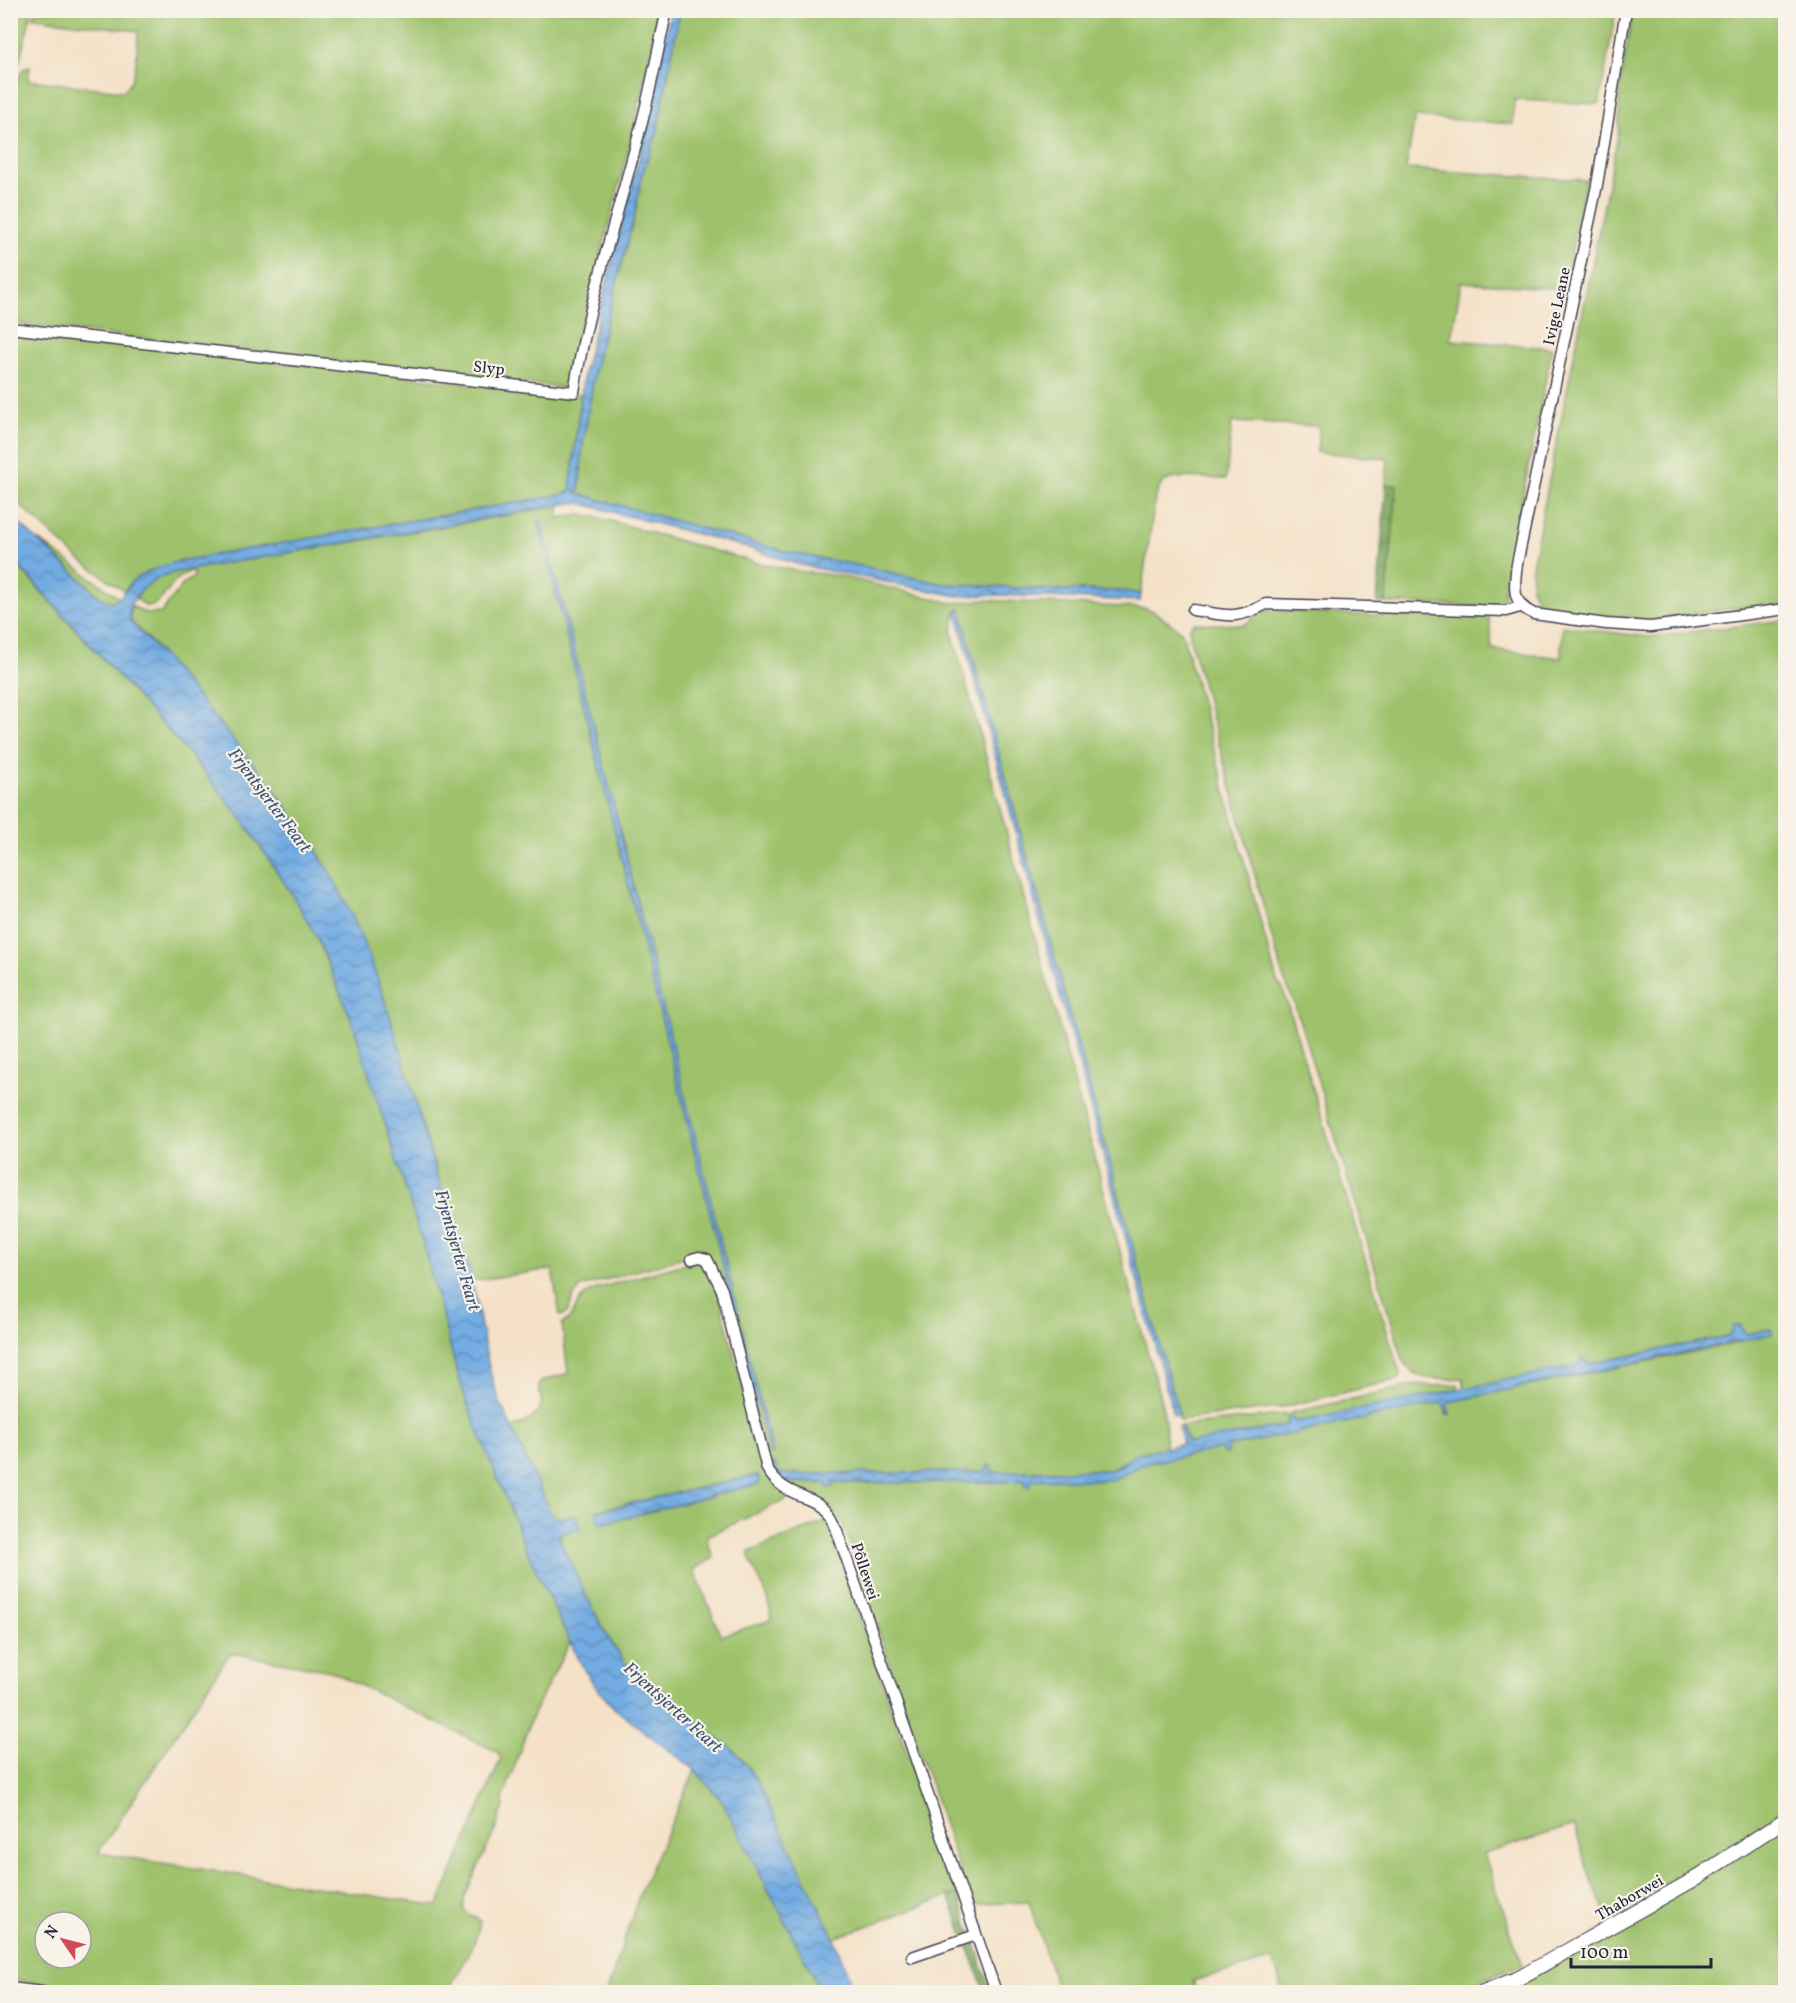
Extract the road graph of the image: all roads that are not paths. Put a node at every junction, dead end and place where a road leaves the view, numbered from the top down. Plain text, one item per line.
1 (667, 10) edge
2 (1626, 10) edge
3 (10, 328) edge
4 (1520, 607) junction
5 (1785, 609) edge
6 (1193, 610) dead end
7 (692, 1259) dead end
8 (1785, 1819) edge
9 (976, 1935) junction
10 (912, 1957) dead end
11 (10, 1988) edge
12 (42, 1992) edge
13 (996, 1992) edge
14 (1483, 1992) edge

1 - 3 street, Slyp
2 - 4 street, Ivige Leane
4 - 5 street
4 - 6 street
7 - 9 street, Pôllewei
8 - 14 street, Thaborwei
9 - 10 street
9 - 13 street, Pôllewei
11 - 12 street

